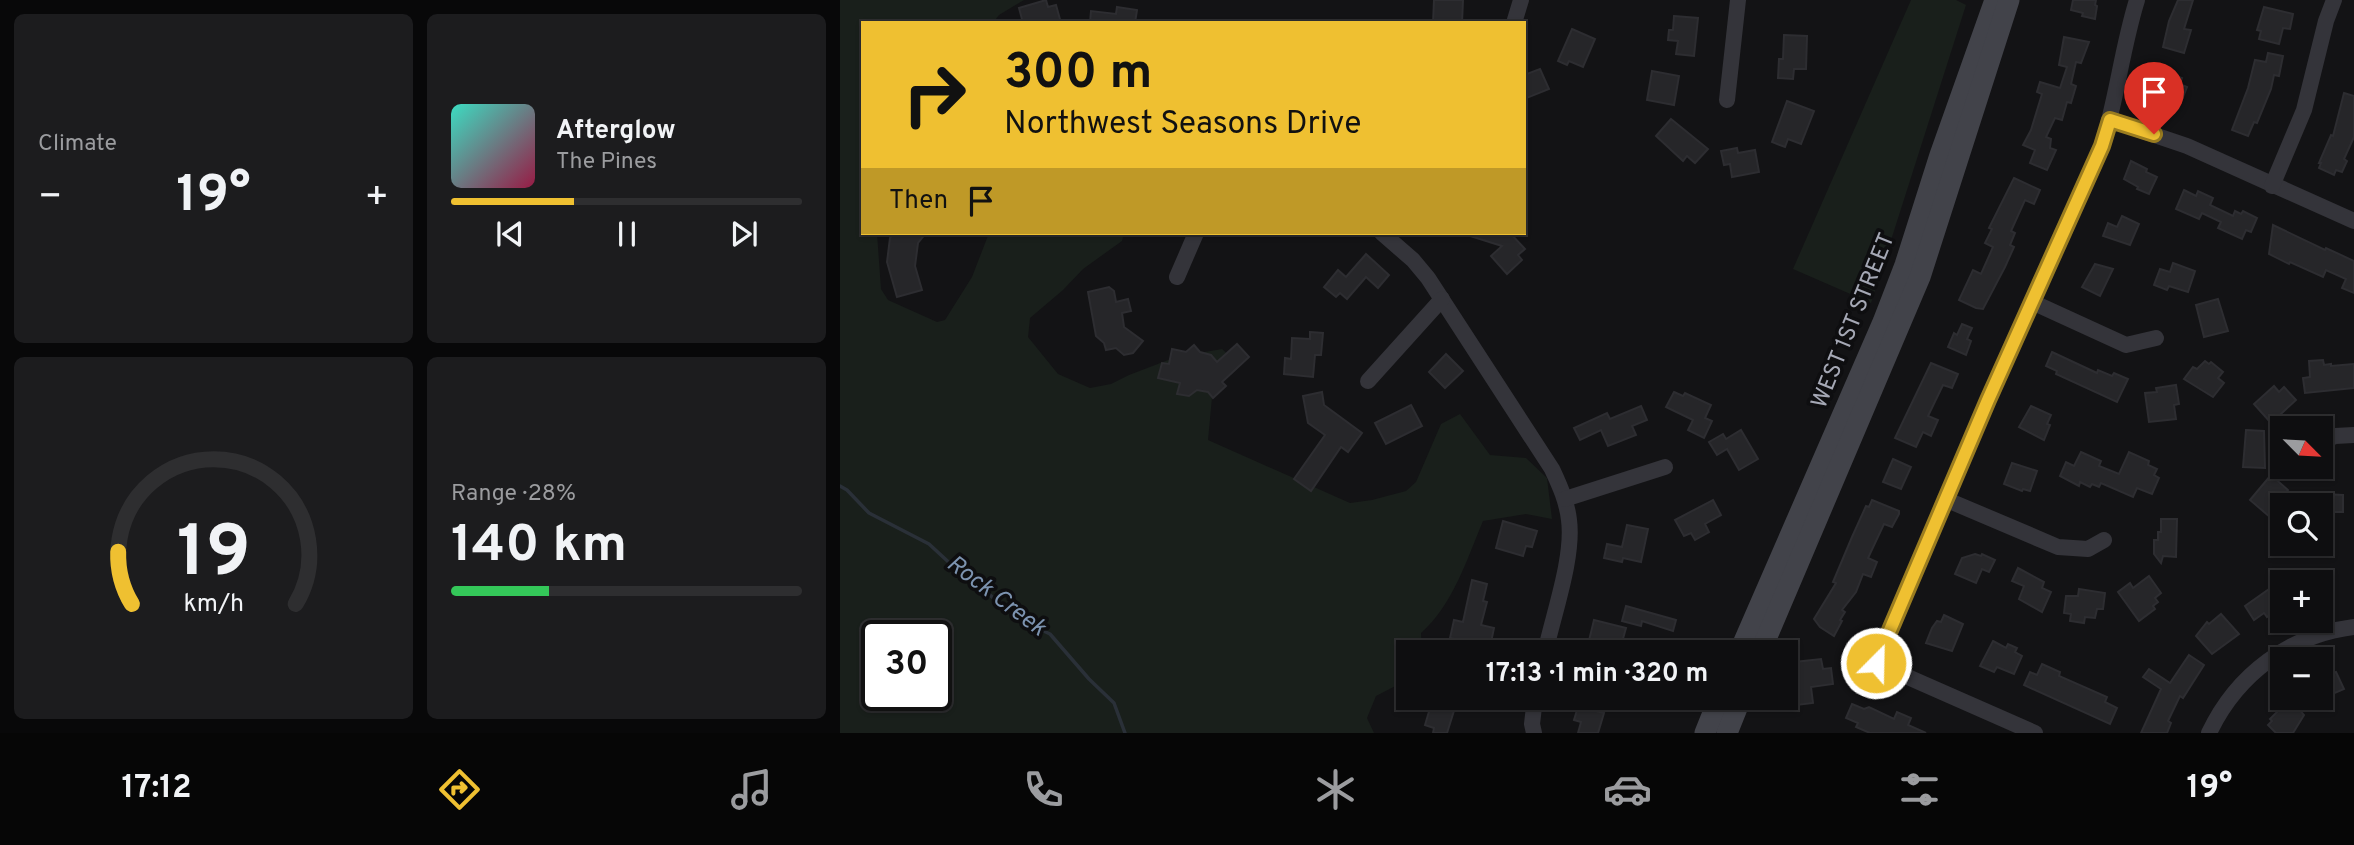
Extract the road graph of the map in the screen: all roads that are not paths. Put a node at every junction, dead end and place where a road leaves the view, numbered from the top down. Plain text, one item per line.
1 (1521, 0) edge
2 (1738, 0) edge
3 (1994, 0) edge
4 (2009, 0) edge
5 (2137, 0) edge
6 (2334, 0) edge
7 (1515, 21) edge
8 (1727, 100) dead end
9 (2110, 120) junction
10 (2273, 186) junction
11 (2354, 221) edge
12 (1195, 235) edge
13 (1384, 235) edge
14 (1177, 277) dead end
15 (1441, 299) junction
16 (2032, 302) junction
17 (2156, 338) dead end
18 (1368, 381) dead end
19 (2354, 435) edge
20 (2333, 437) edge
21 (1665, 467) dead end
22 (1565, 499) junction
23 (1945, 499) junction
24 (2104, 540) dead end
25 (2354, 627) edge
26 (1548, 640) edge
27 (1745, 640) edge
28 (1766, 640) edge
29 (1534, 710) edge
30 (1715, 710) edge
31 (1736, 710) edge
32 (1534, 733) edge
33 (1705, 733) edge
34 (1727, 733) edge
35 (2035, 733) edge
36 (2209, 733) edge

1 - 7 street
2 - 8 street
3 - 27 main road, WEST 1ST STREET
4 - 28 main road, WEST 1ST STREET
5 - 9 street
6 - 10 street
9 - 10 street
9 - 16 street
10 - 11 street
12 - 14 street
13 - 15 street
15 - 18 street
15 - 22 street
16 - 17 street
16 - 23 street
19 - 20 street
21 - 22 street
22 - 26 street
23 - 24 street
23 - 35 street
25 - 36 street
29 - 32 street
30 - 33 main road
31 - 34 main road

